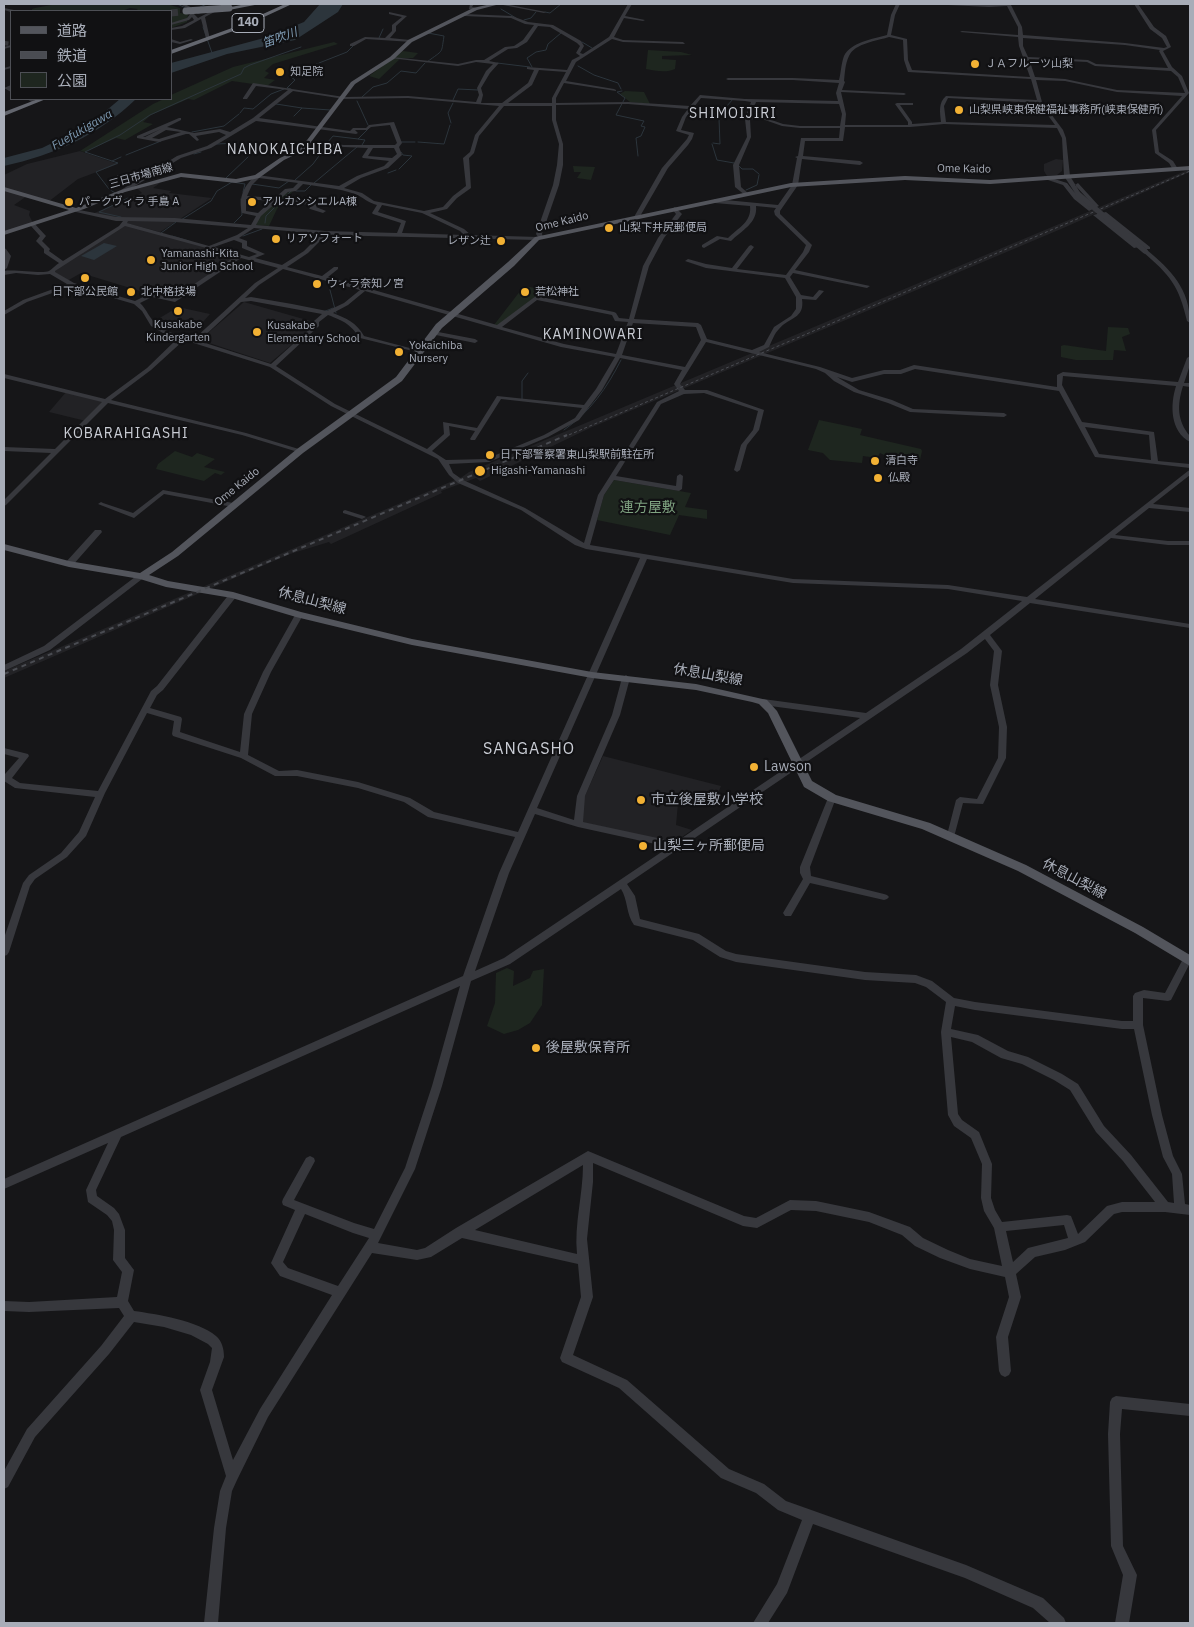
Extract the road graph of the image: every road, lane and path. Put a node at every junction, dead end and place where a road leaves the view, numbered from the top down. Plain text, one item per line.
1 (182, 4) tunnel mouth
2 (257, 4) edge
3 (289, 4) edge
4 (498, 4) edge
5 (630, 4) edge
6 (898, 4) edge
7 (948, 4) edge
8 (1009, 4) edge
9 (1136, 4) edge
10 (229, 6) edge
11 (474, 6) edge
12 (181, 12) tunnel mouth
13 (544, 12) dead end
14 (390, 13) dead end
15 (465, 14) junction
16 (204, 17) junction
17 (622, 17) junction
18 (197, 20) junction
19 (643, 20) dead end
20 (172, 24) edge
21 (537, 24) junction
22 (172, 29) edge
23 (962, 32) dead end
24 (889, 36) junction
25 (1021, 37) junction
26 (611, 38) junction
27 (207, 39) junction
28 (387, 39) junction
29 (172, 40) edge
30 (410, 40) junction
31 (683, 43) dead end
32 (352, 45) dead end
33 (185, 47) junction
34 (1164, 48) junction
35 (172, 52) edge
36 (582, 55) junction
37 (392, 58) junction
38 (1026, 58) junction
39 (486, 62) junction
40 (529, 68) dead end
41 (538, 69) junction
42 (1172, 70) junction
43 (569, 71) junction
44 (1033, 78) junction
45 (728, 79) dead end
46 (276, 81) dead end
47 (564, 82) junction
48 (843, 82) junction
49 (270, 86) junction
50 (1188, 87) edge
51 (291, 90) junction
52 (614, 90) dead end
53 (839, 91) junction
54 (904, 94) dead end
55 (1185, 96) junction
56 (341, 97) junction
57 (245, 98) dead end
58 (31, 100) edge
59 (754, 100) junction
60 (1040, 102) junction
61 (842, 103) junction
62 (478, 104) junction
63 (911, 104) dead end
64 (503, 105) junction
65 (554, 105) junction
66 (690, 109) junction
67 (5, 112) edge
68 (749, 118) junction
69 (179, 119) dead end
70 (255, 119) junction
71 (944, 123) junction
72 (843, 126) junction
73 (910, 126) junction
74 (1058, 126) junction
75 (318, 128) junction
76 (186, 133) junction
77 (229, 134) junction
78 (194, 137) junction
79 (151, 139) dead end
80 (180, 140) dead end
81 (309, 142) junction
82 (372, 146) junction
83 (396, 147) junction
84 (798, 157) junction
85 (394, 160) junction
86 (860, 163) dead end
87 (1190, 168) edge
88 (1175, 169) junction
89 (119, 176) dead end
90 (258, 176) junction
91 (1045, 178) junction
92 (1068, 179) junction
93 (139, 180) junction
94 (236, 180) junction
95 (302, 182) junction
96 (248, 184) junction
97 (795, 185) junction
98 (340, 188) junction
99 (4, 189) edge
100 (123, 190) junction
101 (746, 194) junction
102 (243, 197) junction
103 (277, 200) junction
104 (292, 200) dead end
105 (715, 200) junction
106 (380, 204) junction
107 (753, 206) junction
108 (779, 207) junction
109 (675, 209) junction
110 (76, 210) junction
111 (323, 210) dead end
112 (424, 212) junction
113 (259, 215) junction
114 (637, 217) junction
115 (125, 222) junction
116 (32, 224) junction
117 (256, 226) junction
118 (4, 233) edge
119 (325, 233) junction
120 (399, 234) junction
121 (468, 236) junction
122 (539, 237) junction
123 (233, 238) junction
124 (704, 246) dead end
125 (210, 247) junction
126 (751, 247) dead end
127 (1136, 247) dead end
128 (4, 250) edge
129 (1146, 250) junction
130 (240, 256) junction
131 (251, 258) junction
132 (688, 261) dead end
133 (62, 263) junction
134 (281, 267) junction
135 (4, 268) edge
136 (336, 268) dead end
137 (733, 270) junction
138 (792, 271) junction
139 (51, 272) junction
140 (4, 273) edge
141 (787, 277) junction
142 (323, 278) junction
143 (72, 284) junction
144 (867, 286) dead end
145 (364, 289) junction
146 (821, 291) dead end
147 (798, 296) junction
148 (242, 300) junction
149 (136, 303) junction
150 (5, 310) edge
151 (324, 312) junction
152 (453, 314) junction
153 (631, 321) junction
154 (1190, 321) edge
155 (498, 326) junction
156 (433, 333) junction
157 (182, 338) junction
158 (475, 340) dead end
159 (704, 340) junction
160 (195, 341) junction
161 (419, 352) junction
162 (753, 352) junction
163 (618, 357) junction
164 (1190, 358) edge
165 (272, 366) junction
166 (688, 369) junction
167 (827, 371) junction
168 (4, 376) edge
169 (1180, 384) junction
170 (1190, 385) edge
171 (1060, 388) junction
172 (683, 392) junction
173 (106, 401) junction
174 (587, 407) junction
175 (351, 414) junction
176 (1004, 415) dead end
177 (1079, 424) junction
178 (479, 430) junction
179 (473, 439) dead end
180 (1190, 440) edge
181 (4, 450) edge
182 (55, 451) junction
183 (300, 451) junction
184 (428, 451) junction
185 (446, 462) junction
186 (1155, 463) junction
187 (1190, 466) edge
188 (737, 470) dead end
189 (1190, 472) edge
190 (680, 476) dead end
191 (613, 478) junction
192 (4, 504) edge
193 (101, 504) dead end
194 (233, 505) junction
195 (1147, 506) junction
196 (1190, 510) edge
197 (345, 512) dead end
198 (362, 516) dead end
199 (98, 532) dead end
200 (1109, 536) junction
201 (1190, 543) edge
202 (4, 547) edge
203 (586, 547) junction
204 (644, 558) junction
205 (69, 564) junction
206 (142, 576) junction
207 (233, 595) junction
208 (1029, 599) junction
209 (299, 615) junction
210 (1190, 626) edge
211 (985, 634) junction
212 (4, 668) edge
213 (592, 675) junction
214 (626, 678) junction
215 (763, 702) junction
216 (146, 710) junction
217 (866, 716) junction
218 (4, 752) edge
219 (244, 756) junction
220 (798, 762) junction
221 (5, 778) edge
222 (100, 794) junction
223 (832, 798) junction
224 (532, 810) junction
225 (578, 824) junction
226 (519, 835) junction
227 (950, 836) junction
228 (676, 845) junction
229 (808, 879) junction
230 (623, 885) junction
231 (884, 897) dead end
232 (788, 913) dead end
233 (4, 952) edge
234 (1189, 960) edge
235 (466, 979) junction
236 (951, 1001) junction
237 (1138, 1025) junction
238 (946, 1032) junction
239 (117, 1135) junction
240 (588, 1156) junction
241 (310, 1161) dead end
242 (4, 1184) edge
243 (1165, 1207) junction
244 (302, 1208) junction
245 (1185, 1210) edge
246 (999, 1227) junction
247 (460, 1232) junction
248 (376, 1234) junction
249 (1075, 1240) junction
250 (369, 1247) junction
251 (582, 1260) junction
252 (1009, 1273) junction
253 (342, 1293) junction
254 (122, 1302) junction
255 (4, 1306) edge
256 (131, 1316) junction
257 (1005, 1371) dead end
258 (1190, 1410) edge
259 (232, 1476) junction
260 (4, 1483) edge
261 (810, 1516) junction
262 (211, 1623) edge
263 (760, 1623) edge
264 (1059, 1623) edge
265 (1122, 1623) edge

1 - 16 street
2 - 10 highway, 140
3 - 27 highway, 140
4 - 11 main road, 三日市場南線
4 - 13 street
5 - 17 street
6 - 24 street
7 - 8 street
8 - 25 street
9 - 34 street
10 - 12 highway, 140, bridge
10 - 16 street
11 - 15 main road, 三日市場南線
14 - 28 street
15 - 21 street
15 - 30 main road, 三日市場南線
16 - 18 street
16 - 27 street
17 - 19 street
17 - 26 street
18 - 20 street
18 - 22 street
21 - 36 street
21 - 39 street
23 - 25 street
24 - 44 street
24 - 48 street
25 - 34 street
25 - 38 street
26 - 31 street
26 - 36 street
27 - 33 highway, 140
28 - 30 street
28 - 32 street
29 - 33 street
30 - 37 main road, 三日市場南線
33 - 35 highway, 140
34 - 42 street
36 - 43 street
37 - 39 street
37 - 56 main road, 三日市場南線
38 - 42 street
38 - 44 street
39 - 62 street
40 - 41 street
41 - 43 street
41 - 64 street
42 - 50 street
43 - 47 street
44 - 55 street
44 - 60 street
45 - 48 street
46 - 49 street
47 - 52 street
47 - 65 street
48 - 53 street
49 - 51 street
49 - 57 street
50 - 55 street
51 - 56 street
51 - 70 street
53 - 54 street
53 - 61 street
55 - 88 street
56 - 62 street
56 - 75 main road, 三日市場南線
58 - 67 highway
59 - 61 street
59 - 66 street
59 - 68 street
60 - 71 street
60 - 74 street
61 - 72 street
62 - 64 street
63 - 73 street
64 - 65 street
64 - 112 street
65 - 66 street
65 - 122 street
66 - 68 street
66 - 114 street
68 - 72 street
68 - 101 street
69 - 76 street
70 - 75 street
70 - 77 street
71 - 73 street
71 - 74 street
72 - 73 street
72 - 84 street
74 - 92 street
75 - 81 main road, 三日市場南線
75 - 83 street
76 - 78 street
76 - 79 street
77 - 78 street
77 - 93 street
78 - 80 street
81 - 82 street
81 - 90 main road, 三日市場南線
82 - 83 street
82 - 85 street
83 - 85 street
84 - 86 street
84 - 97 street
85 - 98 street
87 - 88 main road, Ome Kaido
88 - 92 main road, Ome Kaido
89 - 93 street
90 - 94 main road, 三日市場南線
90 - 95 street
90 - 96 street
91 - 92 main road, Ome Kaido
91 - 92 street
91 - 97 main road, Ome Kaido
92 - 129 street, bridge
93 - 100 street
94 - 96 street
94 - 100 main road, 三日市場南線
95 - 98 street
95 - 103 street
96 - 102 street
97 - 101 main road, Ome Kaido
97 - 108 street
98 - 106 street
99 - 110 main road
100 - 110 main road, 三日市場南線
101 - 105 main road, Ome Kaido
102 - 103 street
102 - 113 street
103 - 113 street
104 - 111 street
105 - 107 street
105 - 109 main road, Ome Kaido
106 - 112 street
106 - 120 street
107 - 108 street
107 - 124 street
108 - 138 street
109 - 114 main road, Ome Kaido
109 - 153 street
110 - 115 street
110 - 116 main road, 三日市場南線
112 - 121 street
113 - 117 street
114 - 122 main road, Ome Kaido
115 - 117 street
115 - 125 street
115 - 133 street
116 - 118 main road, 三日市場南線
116 - 133 street
117 - 119 street
117 - 123 street
119 - 120 street
119 - 134 street
120 - 121 street
121 - 122 street
122 - 152 main road, Ome Kaido
123 - 125 street
123 - 131 street
125 - 130 street
126 - 137 street
127 - 129 street
128 - 135 street
129 - 154 street
130 - 131 street
130 - 149 street
131 - 134 street
132 - 137 street
133 - 139 street
134 - 142 street
134 - 148 street
136 - 142 street
137 - 141 street
138 - 141 street
138 - 144 street
139 - 140 street
139 - 143 street
141 - 147 street
142 - 145 street
143 - 149 street
143 - 150 street
145 - 151 street
145 - 152 street
146 - 147 street
147 - 162 street
148 - 151 street
148 - 160 street
149 - 157 street
151 - 161 street
151 - 165 street
152 - 155 street
152 - 156 main road, Ome Kaido
153 - 155 street
153 - 159 street
153 - 163 street
155 - 163 street
156 - 158 street
156 - 161 main road, Ome Kaido
157 - 160 street
157 - 173 street
159 - 162 street
159 - 166 street
160 - 165 street
161 - 175 main road, Ome Kaido
162 - 167 street
163 - 166 street
163 - 174 street
164 - 169 street
165 - 175 street
166 - 172 street
167 - 171 street
167 - 176 street
168 - 173 street
169 - 170 street
169 - 171 street
169 - 180 street
171 - 177 street
172 - 188 street
172 - 191 street
173 - 182 street
173 - 183 street
174 - 178 street
174 - 185 street
175 - 183 main road, Ome Kaido
175 - 184 street
177 - 186 street
177 - 186 street
178 - 179 street
178 - 184 street
181 - 182 street
182 - 192 street
183 - 194 main road, Ome Kaido
184 - 185 street
185 - 203 street
186 - 187 street
189 - 195 street
190 - 191 street
191 - 203 street
193 - 194 street
194 - 206 main road, Ome Kaido
195 - 196 street
195 - 200 street
197 - 198 street
199 - 205 street
200 - 201 street
200 - 208 street
202 - 205 main road
203 - 204 street
204 - 208 street
204 - 213 street
205 - 206 main road
206 - 207 main road, 休息山梨線
206 - 212 street
207 - 209 main road, 休息山梨線
207 - 216 street
208 - 210 street
208 - 211 street
209 - 213 main road, 休息山梨線
209 - 219 street
211 - 217 street
211 - 227 street
213 - 214 main road, 休息山梨線
213 - 224 street
214 - 215 main road, 休息山梨線
214 - 225 street
215 - 217 street
215 - 220 main road, 休息山梨線
216 - 219 street
216 - 222 street
217 - 220 street
218 - 221 street
219 - 226 street
220 - 223 main road, 休息山梨線
220 - 228 street
221 - 222 street
222 - 233 street
223 - 227 main road, 休息山梨線
223 - 229 street
224 - 225 street
224 - 226 street
225 - 228 street
226 - 235 street
227 - 234 main road, 休息山梨線
228 - 230 street
229 - 231 street
229 - 232 street
230 - 235 street
230 - 236 street
234 - 237 street
235 - 239 street
235 - 248 street
236 - 237 street
236 - 238 street
237 - 245 street
238 - 243 street
238 - 246 street
239 - 242 street
239 - 254 street
240 - 247 street
240 - 251 street
240 - 252 street
241 - 244 street
243 - 245 street
243 - 249 street
244 - 248 street
244 - 253 street
246 - 249 street
246 - 252 street
247 - 250 street
247 - 251 street
248 - 250 street
249 - 252 street
250 - 253 street
251 - 261 street
252 - 257 street
253 - 259 street
254 - 255 street
254 - 256 street
256 - 259 street
256 - 260 street
258 - 265 street
259 - 262 street
261 - 263 street
261 - 264 street

